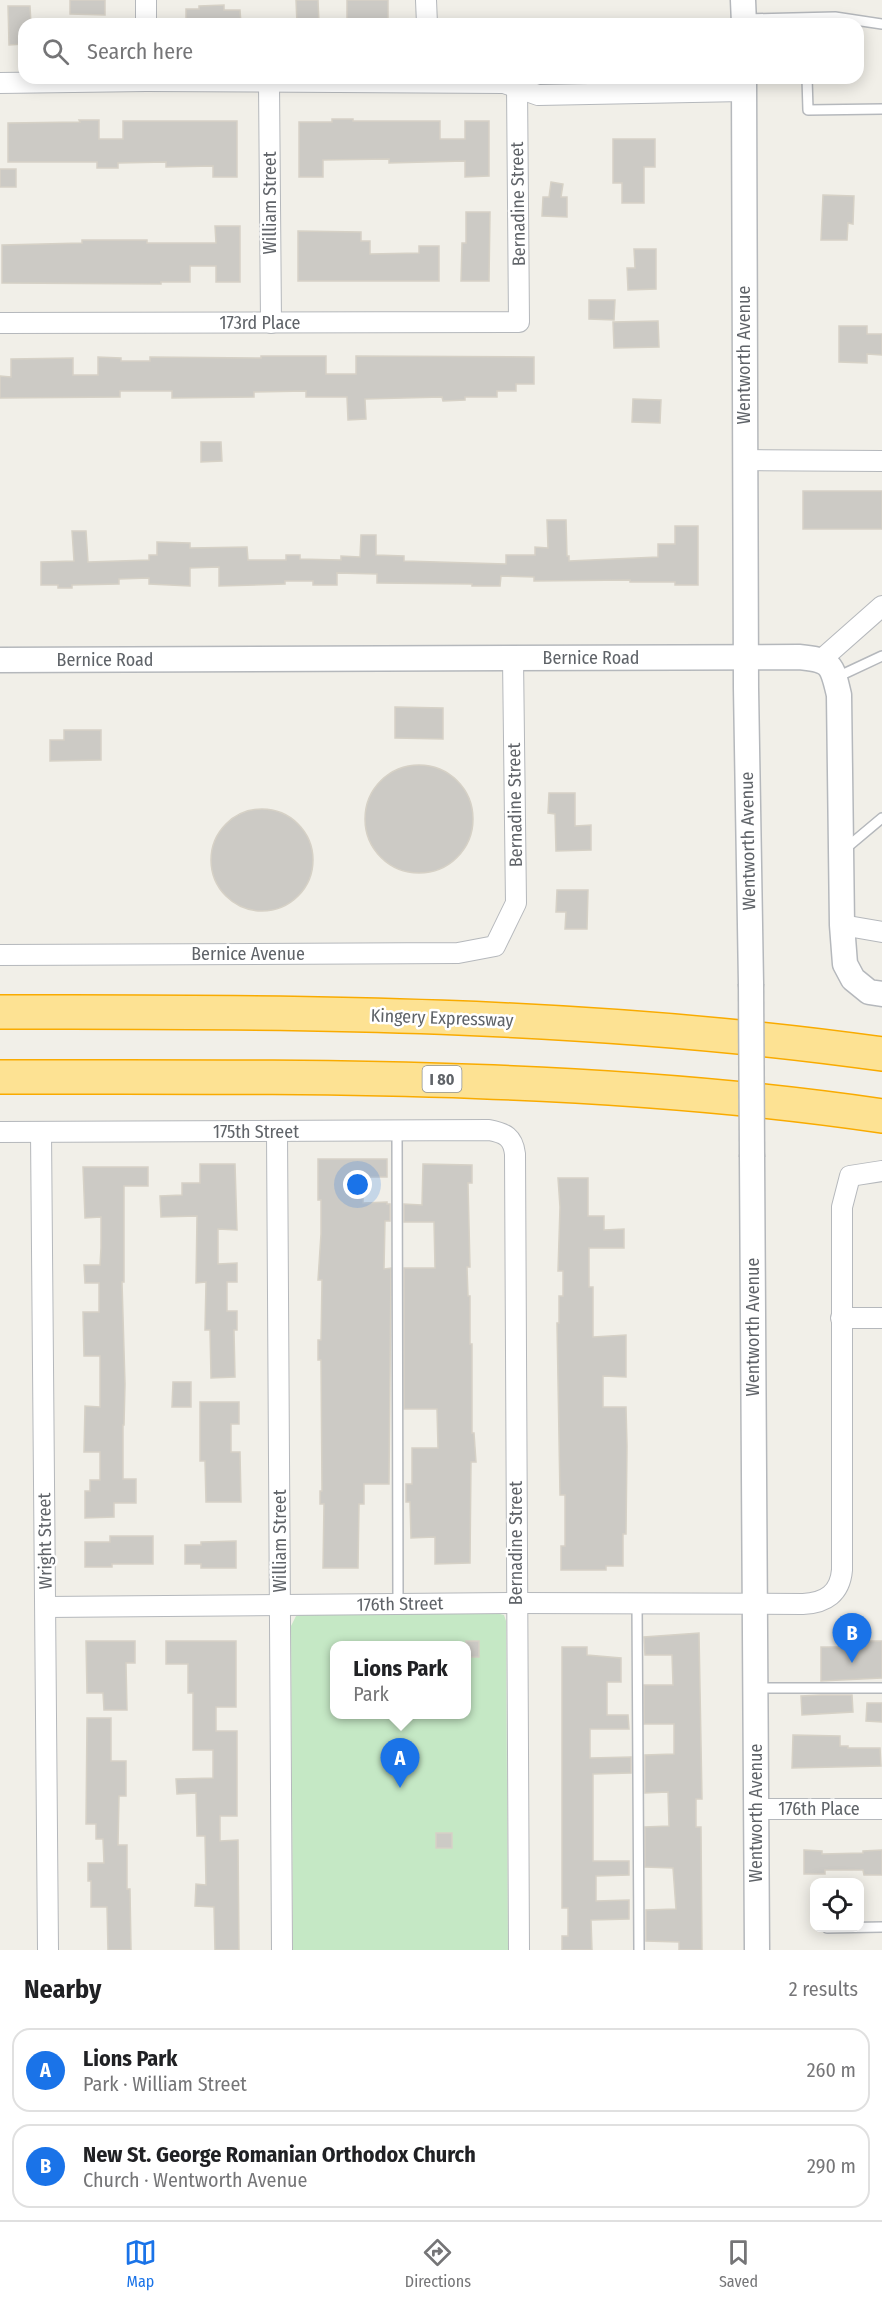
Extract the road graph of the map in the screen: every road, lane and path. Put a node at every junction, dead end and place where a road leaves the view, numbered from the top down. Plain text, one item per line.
1 (146, 0) edge
2 (426, 0) edge
3 (744, 14) edge
4 (146, 18) edge
5 (427, 18) edge
6 (778, 18) edge
7 (864, 21) edge
8 (882, 24) edge
9 (0, 83) edge
10 (18, 83) edge
11 (269, 84) edge
12 (508, 84) edge
13 (807, 84) edge
14 (744, 85) edge
15 (517, 86) junction
16 (882, 109) edge
17 (519, 322) joint
18 (0, 323) edge
19 (272, 323) junction
20 (744, 460) junction
21 (882, 461) edge
22 (880, 611) edge
23 (882, 656) edge
24 (746, 657) junction
25 (513, 658) junction
26 (0, 660) edge
27 (829, 669) junction
28 (882, 818) edge
29 (841, 853) junction
30 (842, 925) junction
31 (882, 932) edge
32 (495, 946) joint
33 (0, 955) edge
34 (882, 994) edge
35 (0, 1012) edge
36 (882, 1054) edge
37 (0, 1077) edge
38 (882, 1116) edge
39 (397, 1131) junction
40 (0, 1132) edge
41 (41, 1132) junction
42 (277, 1132) junction
43 (510, 1137) joint
44 (882, 1171) edge
45 (841, 1318) junction
46 (882, 1318) edge
47 (517, 1603) junction
48 (637, 1603) junction
49 (398, 1604) junction
50 (754, 1604) junction
51 (281, 1605) junction
52 (46, 1607) junction
53 (755, 1688) junction
54 (882, 1688) edge
55 (756, 1809) junction
56 (882, 1809) edge
57 (864, 1927) edge
58 (882, 1927) edge
59 (48, 1950) edge
60 (282, 1950) edge
61 (519, 1950) edge
62 (639, 1950) edge
63 (756, 1950) edge

1 - 4 street
2 - 5 street
3 - 6 lane
7 - 8 lane
9 - 10 street
11 - 19 street, William Street
12 - 15 street
13 - 16 lane
14 - 15 street
14 - 20 street, Wentworth Avenue
15 - 17 street, Bernadine Street
17 - 19 street, 173rd Place
18 - 19 street, 173rd Place
20 - 21 street
20 - 24 street, Wentworth Avenue
22 - 27 street
23 - 27 lane
24 - 25 street, Bernice Road
24 - 27 street, Bernice Road
24 - 50 street, Wentworth Avenue, bridge
25 - 26 street, Bernice Road
25 - 32 street, Bernadine Street
27 - 29 street
28 - 29 lane
29 - 30 street
30 - 31 street
30 - 34 street
32 - 33 street, Bernice Avenue
35 - 36 highway, Kingery Expressway
37 - 38 highway, I 80
39 - 42 street, 175th Street
39 - 43 street, 175th Street
39 - 49 lane
40 - 41 street, 175th Street
41 - 42 street, 175th Street
41 - 52 street, Wright Street
42 - 51 street, William Street
43 - 47 street, Bernadine Street
44 - 45 street
45 - 46 street
45 - 50 street
47 - 48 street, 176th Street
47 - 49 street, 176th Street
47 - 61 street, Bernadine Street
48 - 50 street, 176th Street
48 - 62 lane
49 - 51 street, 176th Street
50 - 53 street, Wentworth Avenue
51 - 52 street, 176th Street
51 - 60 street, William Street
52 - 59 street, Wright Street
53 - 54 lane
53 - 55 street, Wentworth Avenue
55 - 56 street, 176th Place
55 - 63 street, Wentworth Avenue
57 - 58 lane

